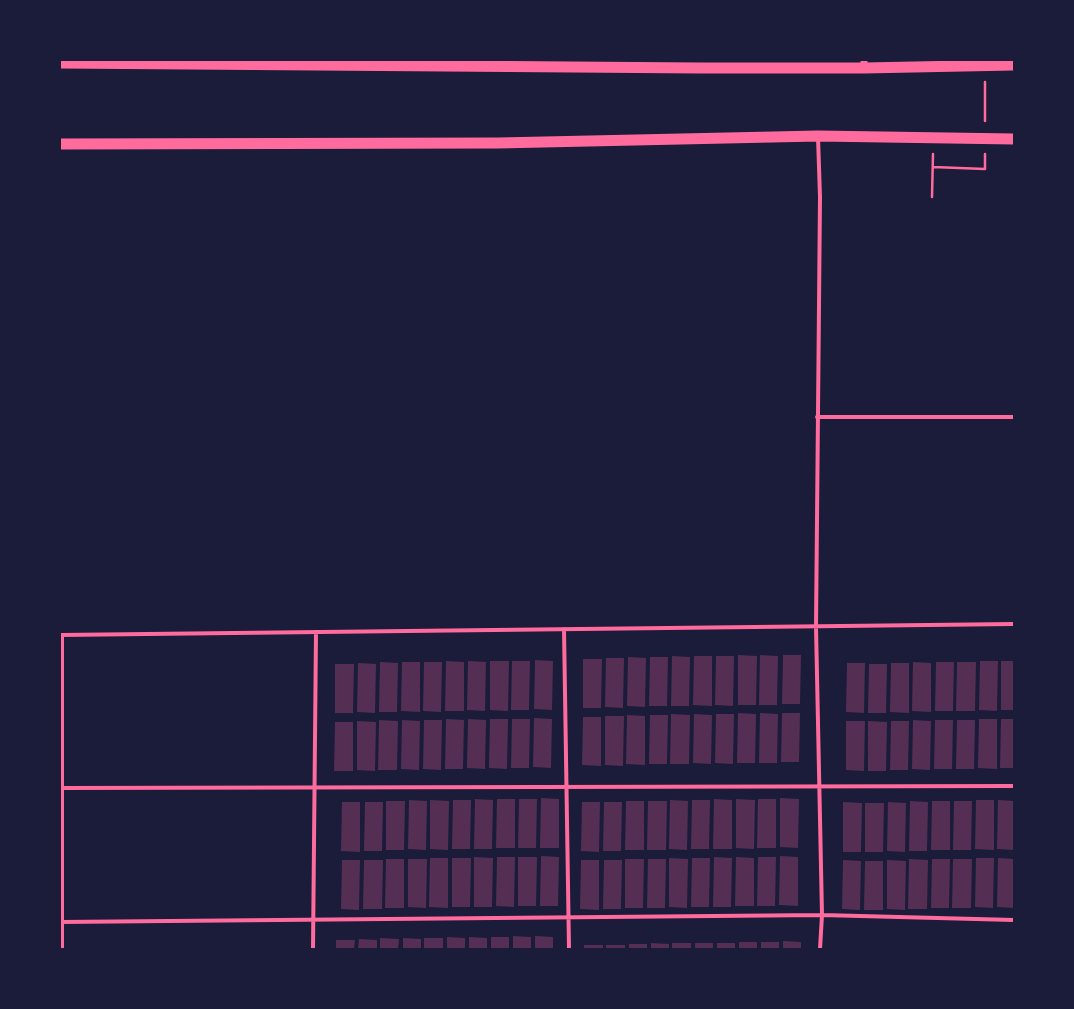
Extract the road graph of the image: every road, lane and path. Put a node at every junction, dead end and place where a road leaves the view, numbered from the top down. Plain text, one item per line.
1 (60, 62) edge
2 (700, 64) edge
3 (762, 64) edge
4 (864, 64) edge
5 (1014, 65) edge
6 (985, 76) dead end
7 (985, 122) dead end
8 (818, 136) junction
9 (933, 138) junction
10 (1014, 139) edge
11 (60, 144) edge
12 (985, 153) dead end
13 (933, 167) junction
14 (932, 197) dead end
15 (817, 417) junction
16 (1014, 417) edge
17 (1014, 624) edge
18 (816, 627) junction
19 (564, 629) junction
20 (316, 632) junction
21 (61, 635) edge
22 (819, 786) junction
23 (1014, 786) edge
24 (315, 787) junction
25 (567, 787) junction
26 (61, 788) edge
27 (822, 915) junction
28 (568, 917) junction
29 (314, 919) junction
30 (1014, 920) edge
31 (61, 922) edge
32 (62, 949) edge
33 (313, 949) edge
34 (569, 949) edge
35 (820, 949) edge

1 - 2 highway
2 - 3 highway
3 - 4 highway
4 - 5 highway
6 - 7 path
8 - 9 highway
8 - 11 highway
8 - 15 street
9 - 10 highway
9 - 13 path
12 - 13 path
13 - 14 path
15 - 16 street
15 - 18 street
17 - 18 street
18 - 19 street
18 - 22 street
19 - 20 street
19 - 25 street
20 - 21 street
20 - 24 street
21 - 26 street
22 - 23 street
22 - 25 street
22 - 27 street
24 - 25 street
24 - 26 street
24 - 29 street
25 - 28 street
26 - 31 street
27 - 28 street
27 - 30 street
27 - 35 street
28 - 29 street
28 - 34 street
29 - 31 street
29 - 33 street
31 - 32 street

